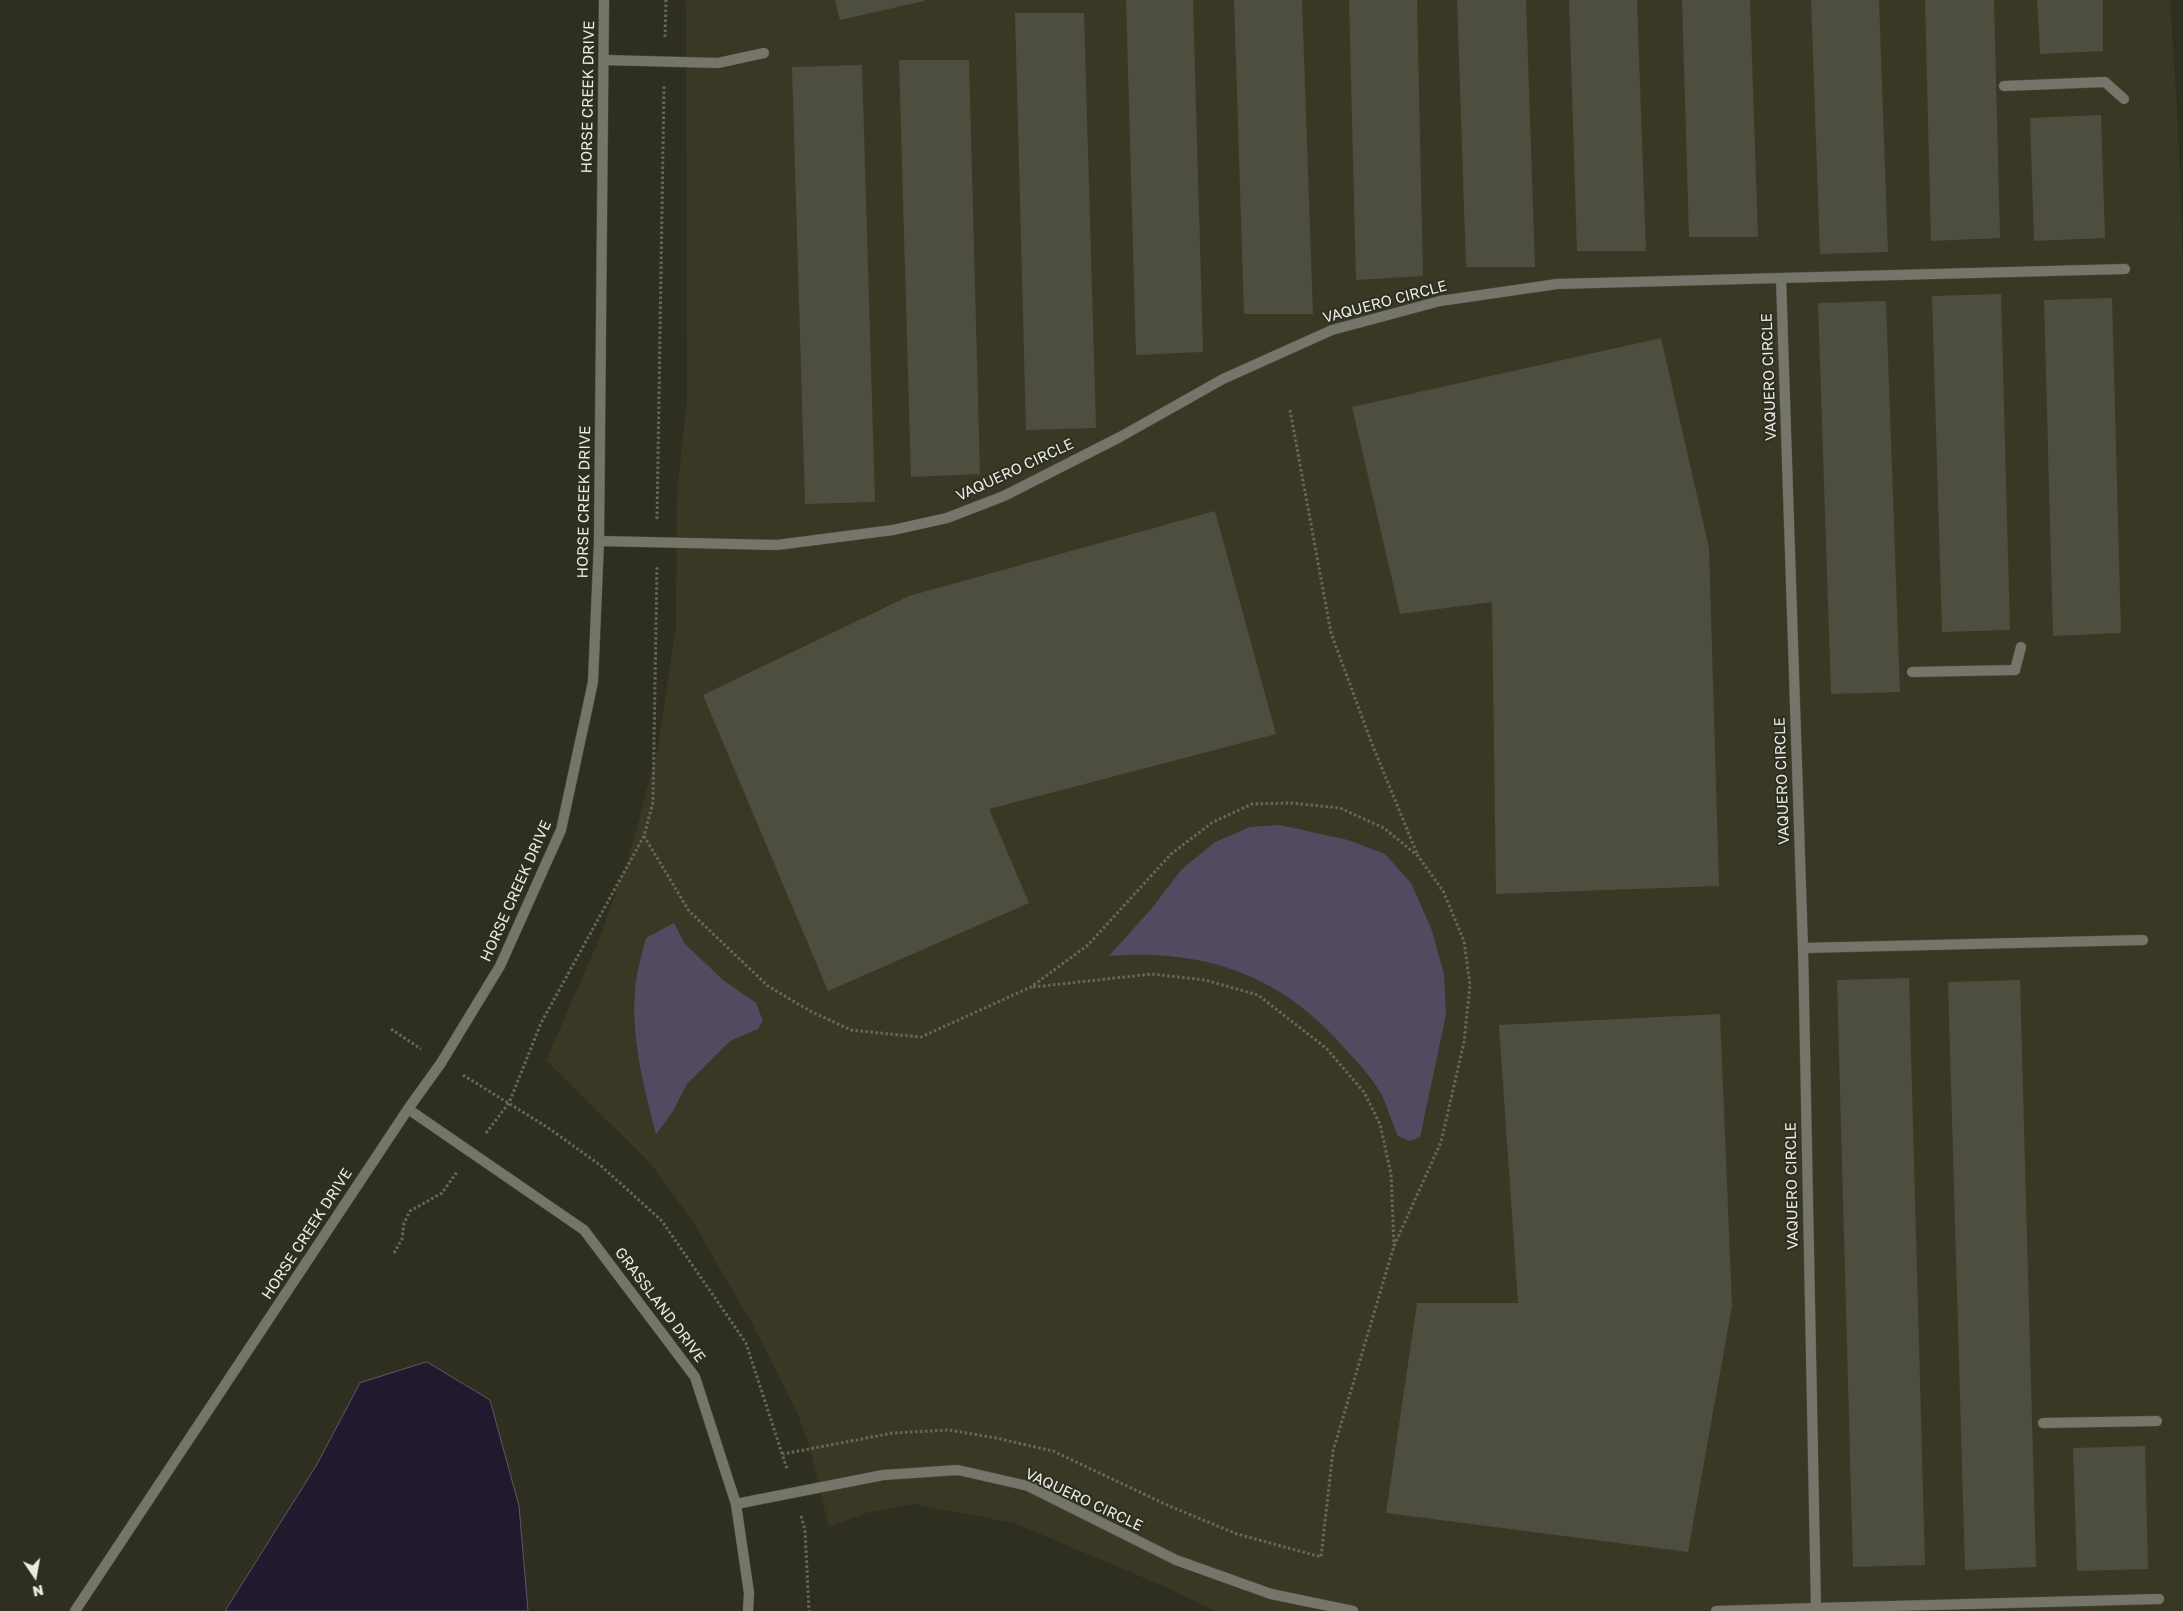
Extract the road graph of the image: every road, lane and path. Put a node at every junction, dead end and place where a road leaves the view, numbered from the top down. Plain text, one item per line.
1 (604, 0) edge
2 (764, 53) dead end
3 (604, 60) junction
4 (2004, 86) dead end
5 (2124, 99) dead end
6 (2125, 269) dead end
7 (1782, 278) junction
8 (1290, 410) dead end
9 (600, 541) junction
10 (2021, 647) dead end
11 (1912, 672) dead end
12 (644, 836) dead end
13 (1418, 856) junction
14 (2143, 940) dead end
15 (1803, 948) junction
16 (1031, 987) junction
17 (391, 1029) dead end
18 (441, 1063) junction
19 (408, 1109) junction
20 (1394, 1246) junction
21 (2157, 1420) dead end
22 (2043, 1423) dead end
23 (783, 1454) junction
24 (794, 1492) junction
25 (736, 1504) junction
26 (2159, 1598) dead end
27 (1816, 1608) junction
28 (1829, 1609) edge
29 (75, 1611) edge
30 (748, 1611) edge
31 (809, 1611) edge
32 (1353, 1611) edge
33 (1716, 1611) edge

1 - 3 street, HORSE CREEK DRIVE
2 - 3 street
3 - 9 street, HORSE CREEK DRIVE
4 - 5 street
6 - 7 street
7 - 9 street, VAQUERO CIRCLE
7 - 15 street, VAQUERO CIRCLE
8 - 13 path
9 - 18 street, HORSE CREEK DRIVE
10 - 11 street
12 - 16 path
13 - 16 path
13 - 20 path
14 - 15 street
15 - 27 street, VAQUERO CIRCLE
16 - 20 path
17 - 18 path
18 - 19 street, HORSE CREEK DRIVE
18 - 23 path
19 - 25 street, GRASSLAND DRIVE
19 - 29 street, HORSE CREEK DRIVE
20 - 23 path
21 - 22 street
23 - 24 path
24 - 25 street, VAQUERO CIRCLE
24 - 31 path
24 - 32 street, VAQUERO CIRCLE
25 - 30 street, GRASSLAND DRIVE
26 - 28 street
27 - 28 street
27 - 33 street

